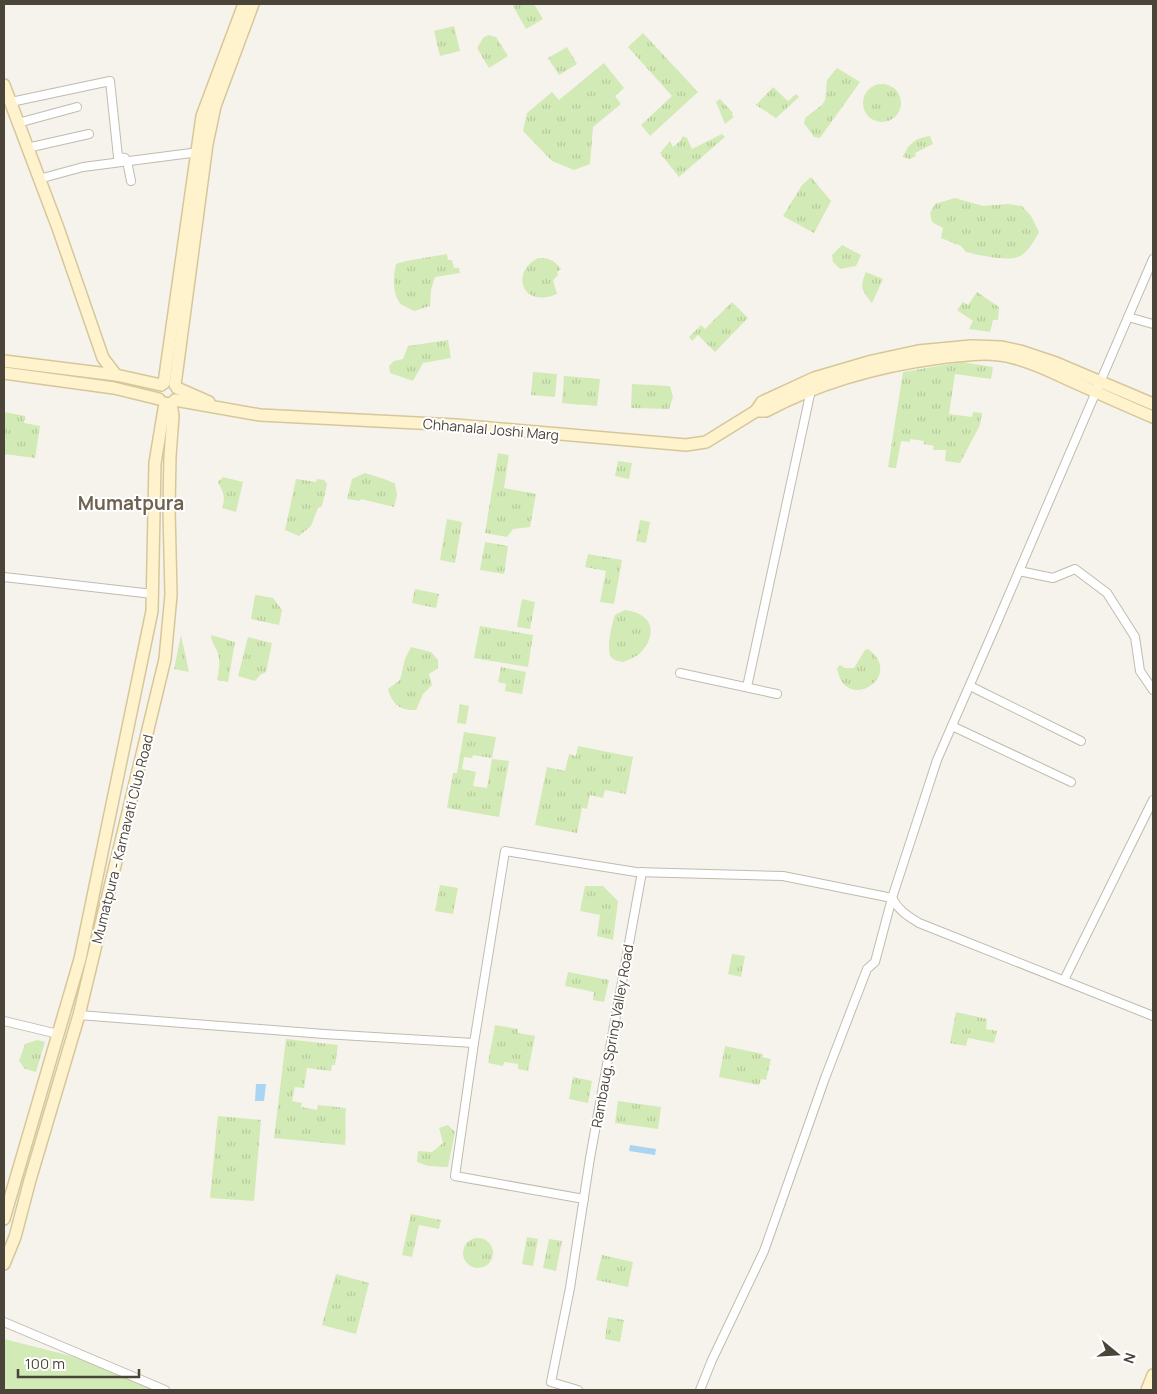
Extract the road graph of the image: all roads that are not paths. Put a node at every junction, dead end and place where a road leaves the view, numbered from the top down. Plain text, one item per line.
1 (244, 4) edge
2 (253, 4) edge
3 (4, 85) edge
4 (10, 102) junction
5 (76, 107) dead end
6 (18, 123) junction
7 (89, 134) dead end
8 (27, 148) junction
9 (201, 152) junction
10 (127, 161) junction
11 (39, 179) junction
12 (131, 181) dead end
13 (1153, 259) edge
14 (1128, 317) junction
15 (1153, 324) edge
16 (1001, 351) junction
17 (4, 360) edge
18 (4, 373) edge
19 (116, 375) junction
20 (169, 385) junction
21 (1098, 387) junction
22 (811, 390) junction
23 (168, 401) junction
24 (1153, 404) edge
25 (217, 407) junction
26 (756, 411) junction
27 (1153, 417) edge
28 (1019, 571) junction
29 (4, 577) edge
30 (153, 594) junction
31 (680, 672) dead end
32 (970, 686) junction
33 (748, 687) junction
34 (1153, 690) edge
35 (777, 694) dead end
36 (952, 726) junction
37 (1081, 741) dead end
38 (1070, 782) dead end
39 (1153, 800) edge
40 (642, 872) junction
41 (892, 898) junction
42 (1064, 980) junction
43 (79, 1015) junction
44 (1153, 1016) edge
45 (4, 1021) edge
46 (58, 1034) junction
47 (474, 1043) junction
48 (584, 1199) junction
49 (4, 1219) edge
50 (4, 1264) edge
51 (4, 1322) edge
52 (1153, 1375) edge
53 (165, 1390) edge
54 (578, 1390) edge
55 (700, 1390) edge
56 (1148, 1390) edge

1 - 9 street
2 - 9 street
3 - 4 street
4 - 6 street
4 - 10 street
5 - 6 street
6 - 8 street
7 - 8 street
8 - 11 street
9 - 10 street
9 - 20 street
10 - 11 street
10 - 12 street
11 - 19 street
13 - 14 street
14 - 15 street
14 - 21 street
16 - 21 street, Chhanalal Joshi Marg
16 - 22 street, Chhanalal Joshi Marg
16 - 26 street, Chhanalal Joshi Marg
17 - 19 street, Chhanalal Joshi Marg
18 - 23 street, Chhanalal Joshi Marg
19 - 20 street, Chhanalal Joshi Marg
20 - 23 street
20 - 23 street
20 - 25 street, Chhanalal Joshi Marg
21 - 24 street, Chhanalal Joshi Marg
21 - 27 street, Chhanalal Joshi Marg
21 - 28 street
22 - 26 street, Chhanalal Joshi Marg
22 - 33 street
23 - 25 street, Chhanalal Joshi Marg
23 - 30 street, Mumatpura - Karnavati Club Road
23 - 43 street, Mumatpura - Karnavati Club Road
25 - 26 street, Chhanalal Joshi Marg
28 - 32 street
28 - 34 street
29 - 30 street
30 - 46 street, Mumatpura - Karnavati Club Road
31 - 33 street
32 - 36 street
32 - 37 street
33 - 35 street
36 - 38 street
36 - 41 street
39 - 42 street
40 - 41 street
40 - 47 street
40 - 48 street, Rambaug, Spring Valley Road
41 - 42 street
41 - 55 street
42 - 44 street
43 - 47 street
43 - 50 street, Mumatpura - Karnavati Club Road
45 - 46 street
46 - 49 street, Mumatpura - Karnavati Club Road
47 - 48 street
48 - 54 street, Rambaug, Spring Valley Road
51 - 53 street
52 - 56 street

